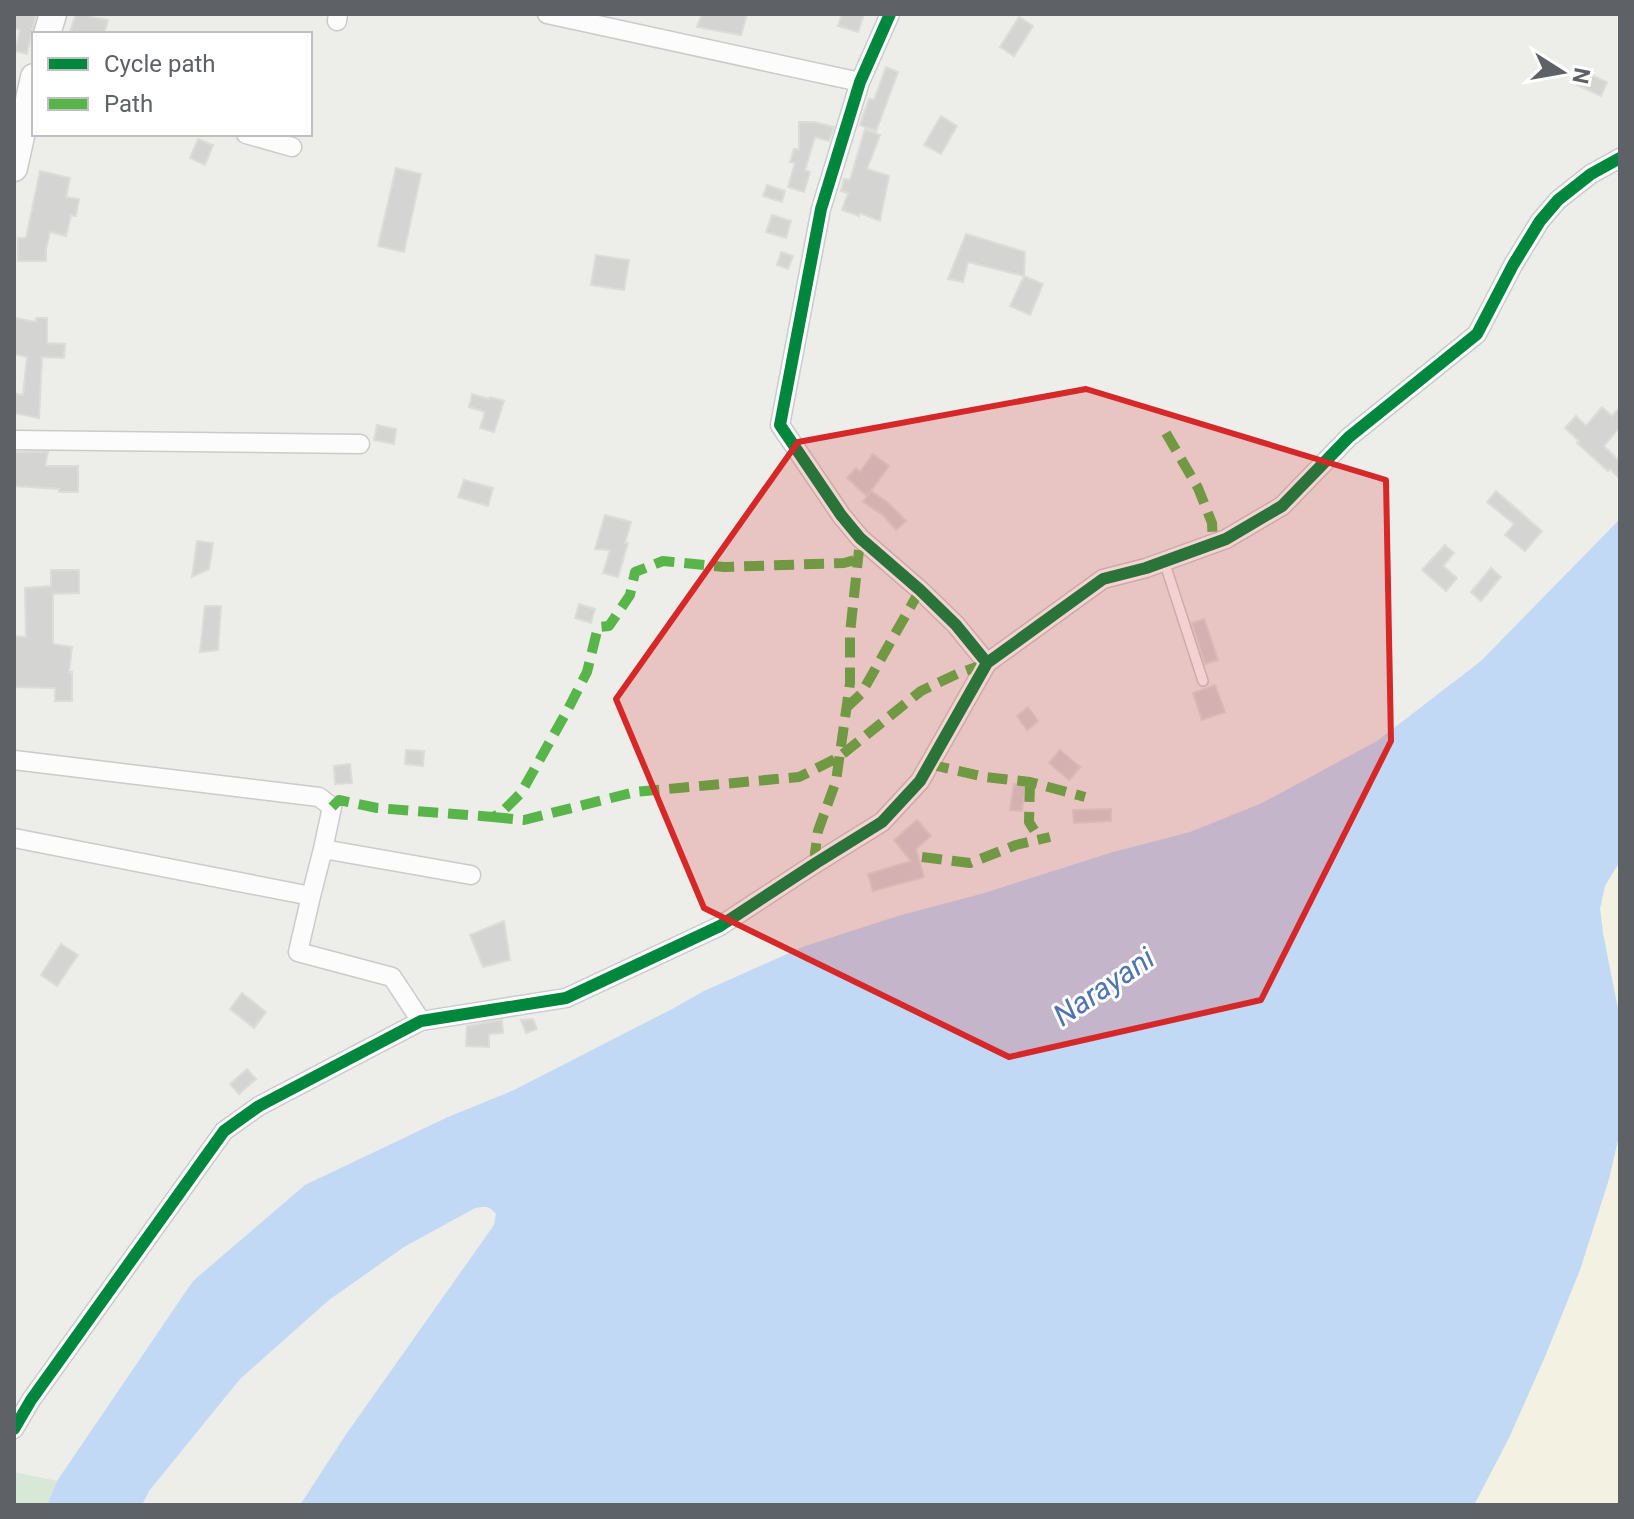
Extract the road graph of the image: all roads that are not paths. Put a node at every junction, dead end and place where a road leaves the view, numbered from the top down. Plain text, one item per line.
1 (547, 14) edge
2 (890, 14) edge
3 (860, 82) junction
4 (32, 86) edge
5 (253, 136) edge
6 (292, 147) dead end
7 (1620, 158) edge
8 (14, 168) edge
9 (14, 440) edge
10 (360, 444) dead end
11 (1164, 561) junction
12 (987, 663) junction
13 (1203, 681) dead end
14 (14, 760) edge
15 (14, 838) edge
16 (323, 849) junction
17 (471, 875) dead end
18 (311, 896) junction
19 (421, 1021) junction
20 (14, 1429) edge

1 - 3 street
2 - 3 street
3 - 12 street
4 - 8 street
5 - 6 street
7 - 11 street
9 - 10 street
11 - 12 street
11 - 13 lane
12 - 19 street
14 - 16 street
15 - 18 street
16 - 17 street
16 - 18 street
18 - 19 street
19 - 20 street

